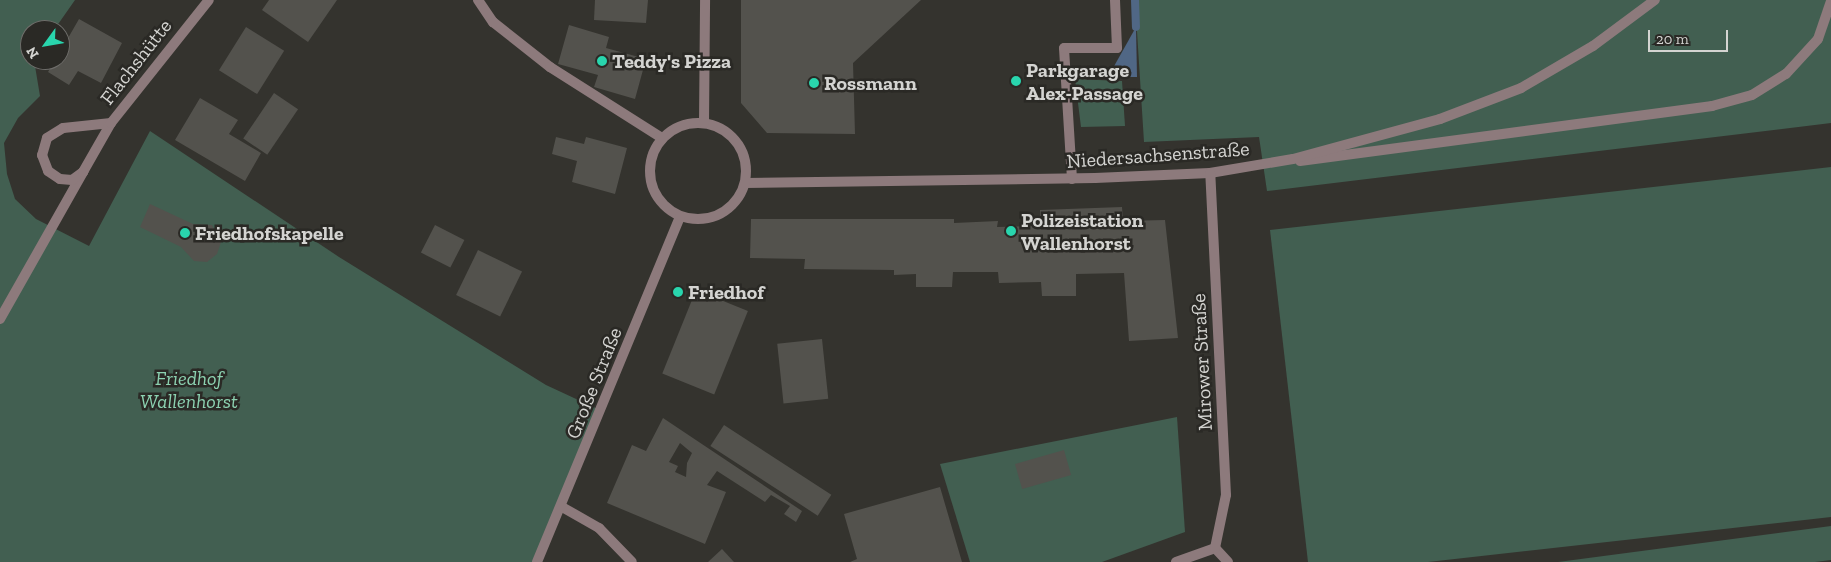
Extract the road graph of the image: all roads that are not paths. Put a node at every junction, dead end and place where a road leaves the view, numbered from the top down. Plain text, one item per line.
1 (208, 0) edge
2 (478, 0) edge
3 (705, 0) edge
4 (1115, 0) edge
5 (1655, 0) edge
6 (1831, 1) edge
7 (111, 123) junction
8 (704, 123) junction
9 (662, 138) junction
10 (83, 172) junction
11 (1210, 173) junction
12 (1072, 179) junction
13 (745, 183) junction
14 (680, 216) junction
15 (0, 319) edge
16 (562, 507) junction
17 (1216, 548) junction
18 (537, 562) edge
19 (632, 562) edge
20 (1176, 562) edge
21 (1228, 562) edge

1 - 7 street, Flachshütte
2 - 9 street
3 - 8 street
4 - 12 street
5 - 11 street, Niedersachsenstraße
6 - 11 street
7 - 10 street, Flachshütte
7 - 10 street, Flachshütte
8 - 9 street
8 - 13 street
9 - 14 street
10 - 15 street
11 - 12 street, Niedersachsenstraße
11 - 17 street, Mirower Straße
12 - 13 street, Niedersachsenstraße
13 - 14 street
14 - 16 street, Große Straße
16 - 18 street, Große Straße
16 - 19 street
17 - 20 street
17 - 21 street

